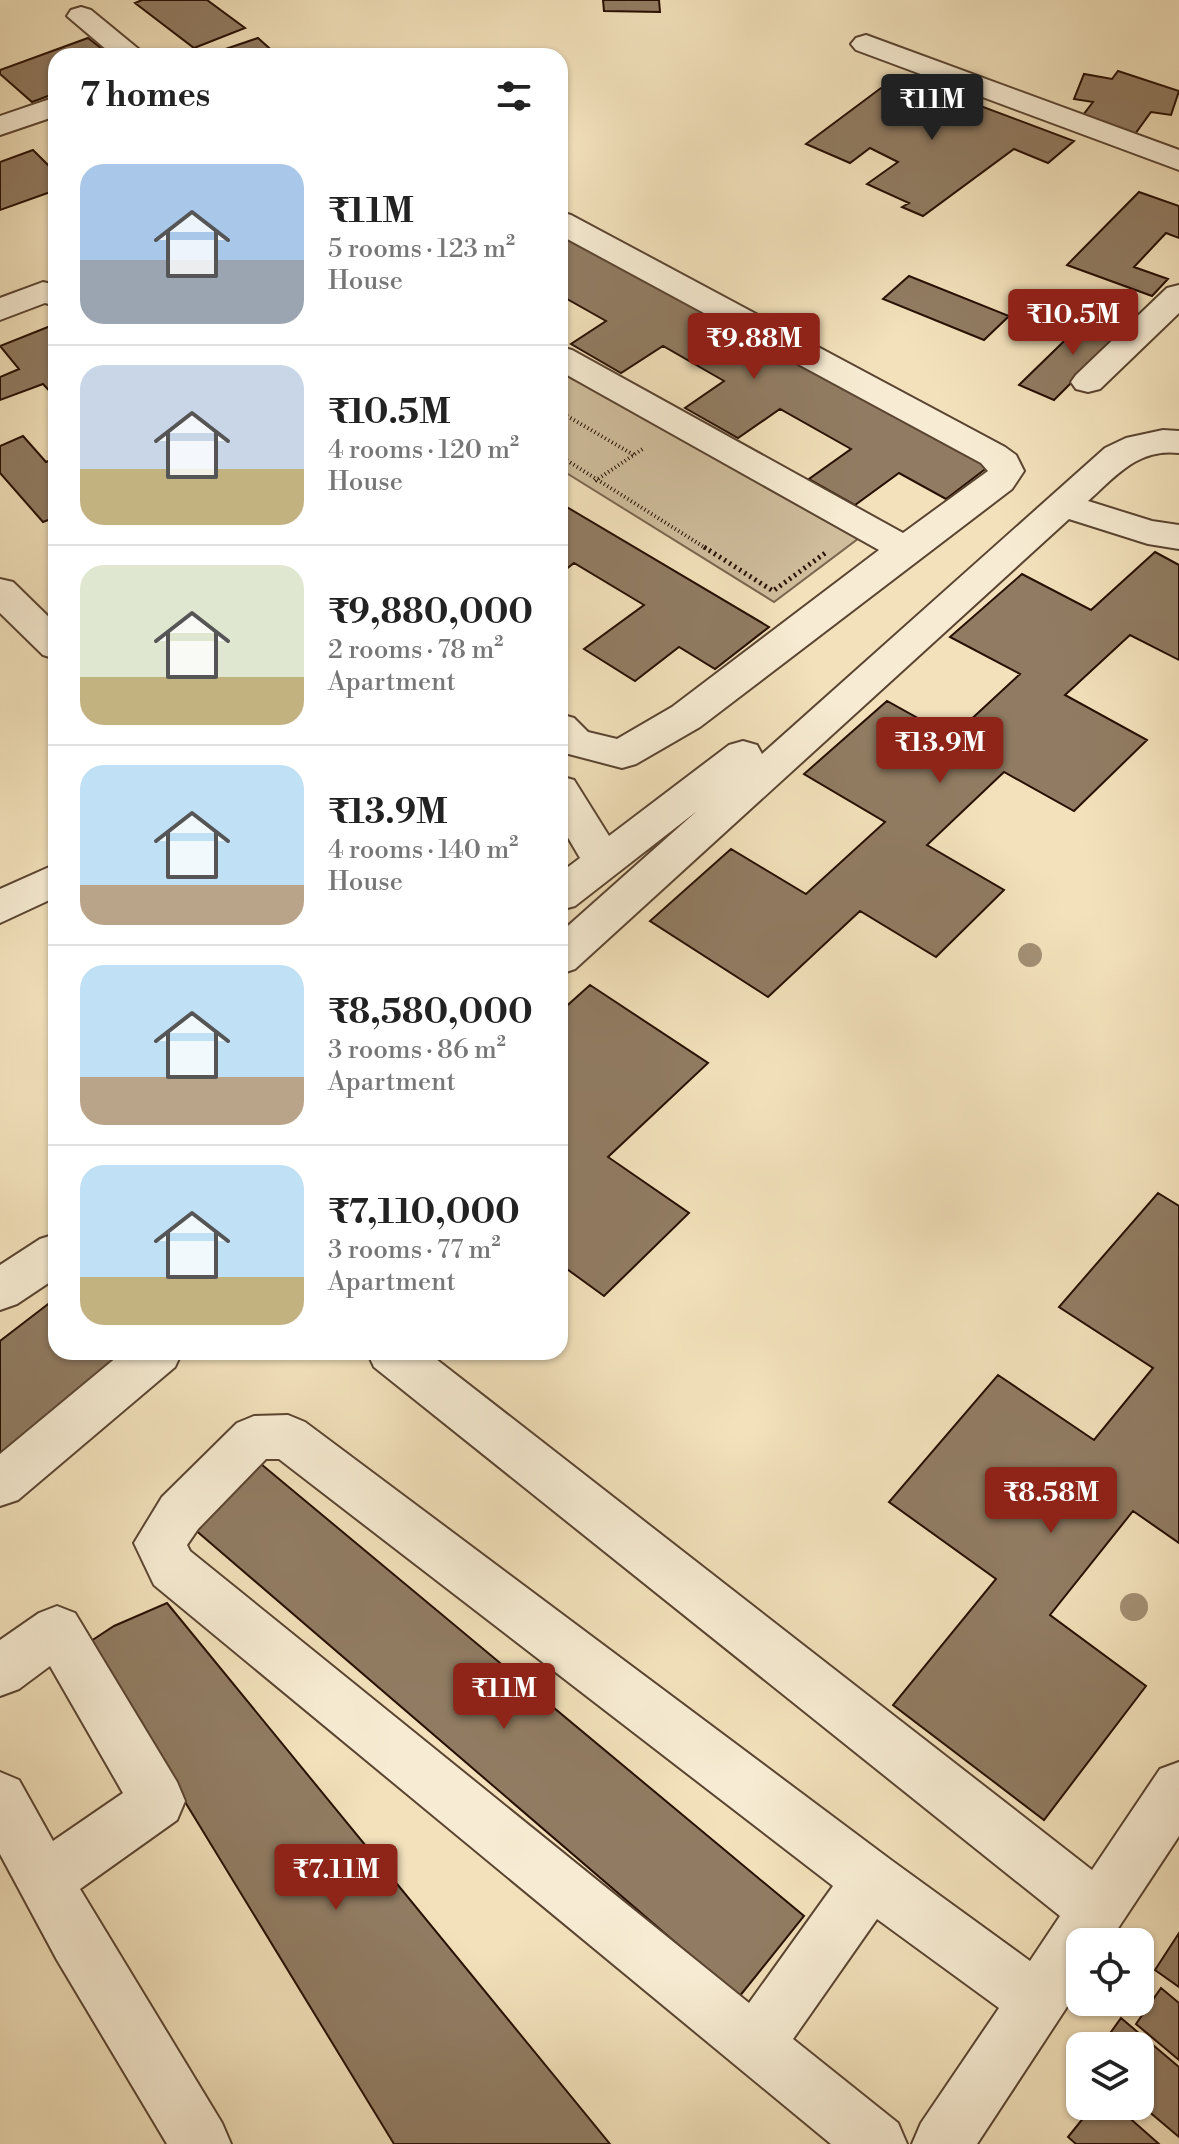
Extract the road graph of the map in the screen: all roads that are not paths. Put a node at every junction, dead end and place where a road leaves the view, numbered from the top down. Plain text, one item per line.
1 (81, 16) dead end
2 (866, 44) dead end
3 (122, 48) edge
4 (48, 109) edge
5 (0, 126) edge
6 (1179, 161) edge
7 (568, 226) edge
8 (48, 294) edge
9 (1179, 295) edge
10 (0, 310) edge
11 (568, 361) edge
12 (1088, 382) dead end
13 (1179, 442) edge
14 (1062, 505) junction
15 (1179, 537) edge
16 (905, 549) junction
17 (0, 591) edge
18 (48, 638) edge
19 (568, 735) edge
20 (743, 755) dead end
21 (568, 803) edge
22 (603, 861) junction
23 (48, 883) edge
24 (568, 889) edge
25 (0, 907) edge
26 (568, 951) edge
27 (48, 1258) edge
28 (0, 1290) edge
29 (148, 1360) edge
30 (401, 1360) edge
31 (0, 1484) edge
32 (0, 1671) edge
33 (1179, 1788) edge
34 (0, 1799) edge
35 (1164, 1845) edge
36 (45, 1880) junction
37 (871, 1880) junction
38 (1097, 1910) junction
39 (1037, 2001) junction
40 (754, 2045) junction
41 (201, 2144) edge
42 (877, 2144) edge
43 (942, 2144) edge

1 - 3 street
2 - 6 street
4 - 5 street
7 - 16 street
8 - 10 street
9 - 12 street
11 - 16 street
13 - 14 street
14 - 15 street
14 - 26 street
16 - 19 street
17 - 18 street
20 - 22 street
21 - 22 street
22 - 24 street
23 - 25 street
27 - 28 street
29 - 31 street
30 - 38 street
32 - 36 street
33 - 35 street
34 - 36 street
35 - 38 street
36 - 41 street
37 - 39 street
37 - 40 street
37 - 40 street
38 - 39 street
39 - 43 street
40 - 42 street

